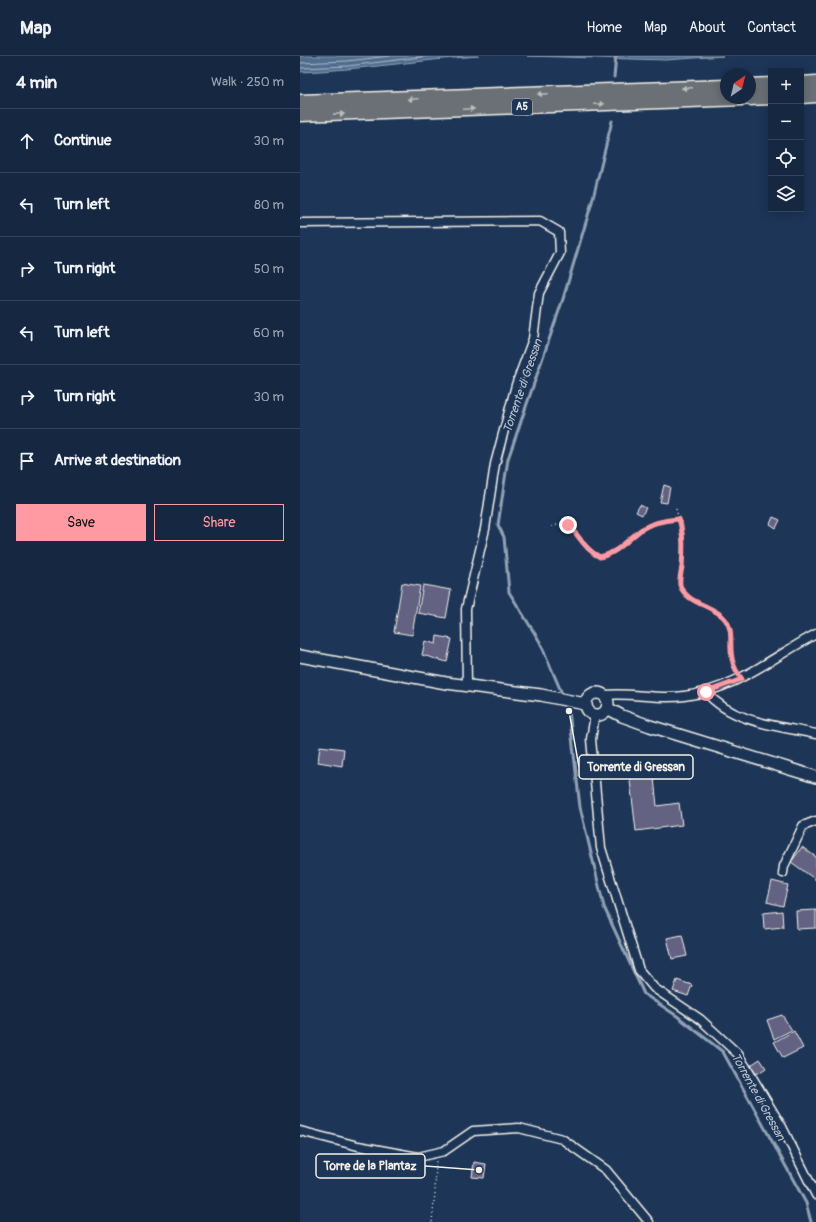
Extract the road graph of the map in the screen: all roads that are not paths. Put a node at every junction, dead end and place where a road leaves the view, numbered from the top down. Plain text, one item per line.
1 (816, 83) edge
2 (804, 84) edge
3 (768, 85) edge
4 (720, 86) edge
5 (756, 86) edge
6 (816, 95) edge
7 (804, 96) edge
8 (768, 97) edge
9 (756, 98) edge
10 (720, 99) edge
11 (300, 102) edge
12 (300, 114) edge
13 (300, 223) edge
14 (816, 634) edge
15 (300, 656) edge
16 (467, 686) junction
17 (706, 692) junction
18 (604, 695) junction
19 (585, 704) junction
20 (607, 708) junction
21 (595, 715) junction
22 (816, 734) edge
23 (816, 777) edge
24 (816, 820) edge
25 (783, 873) dead end
26 (300, 1132) edge
27 (816, 1195) edge
28 (649, 1222) edge

1 - 2 highway
3 - 5 highway
4 -> 11 highway, A5
6 - 7 highway
8 - 9 highway
12 -> 10 highway, A5
13 - 16 street
14 - 17 street
15 - 16 main road
16 - 19 main road
17 - 18 street
17 - 22 street
18 - 19 main road
18 - 20 main road
19 - 21 main road
20 - 21 main road
20 - 23 main road
21 - 27 street
24 - 25 street
26 - 28 street

